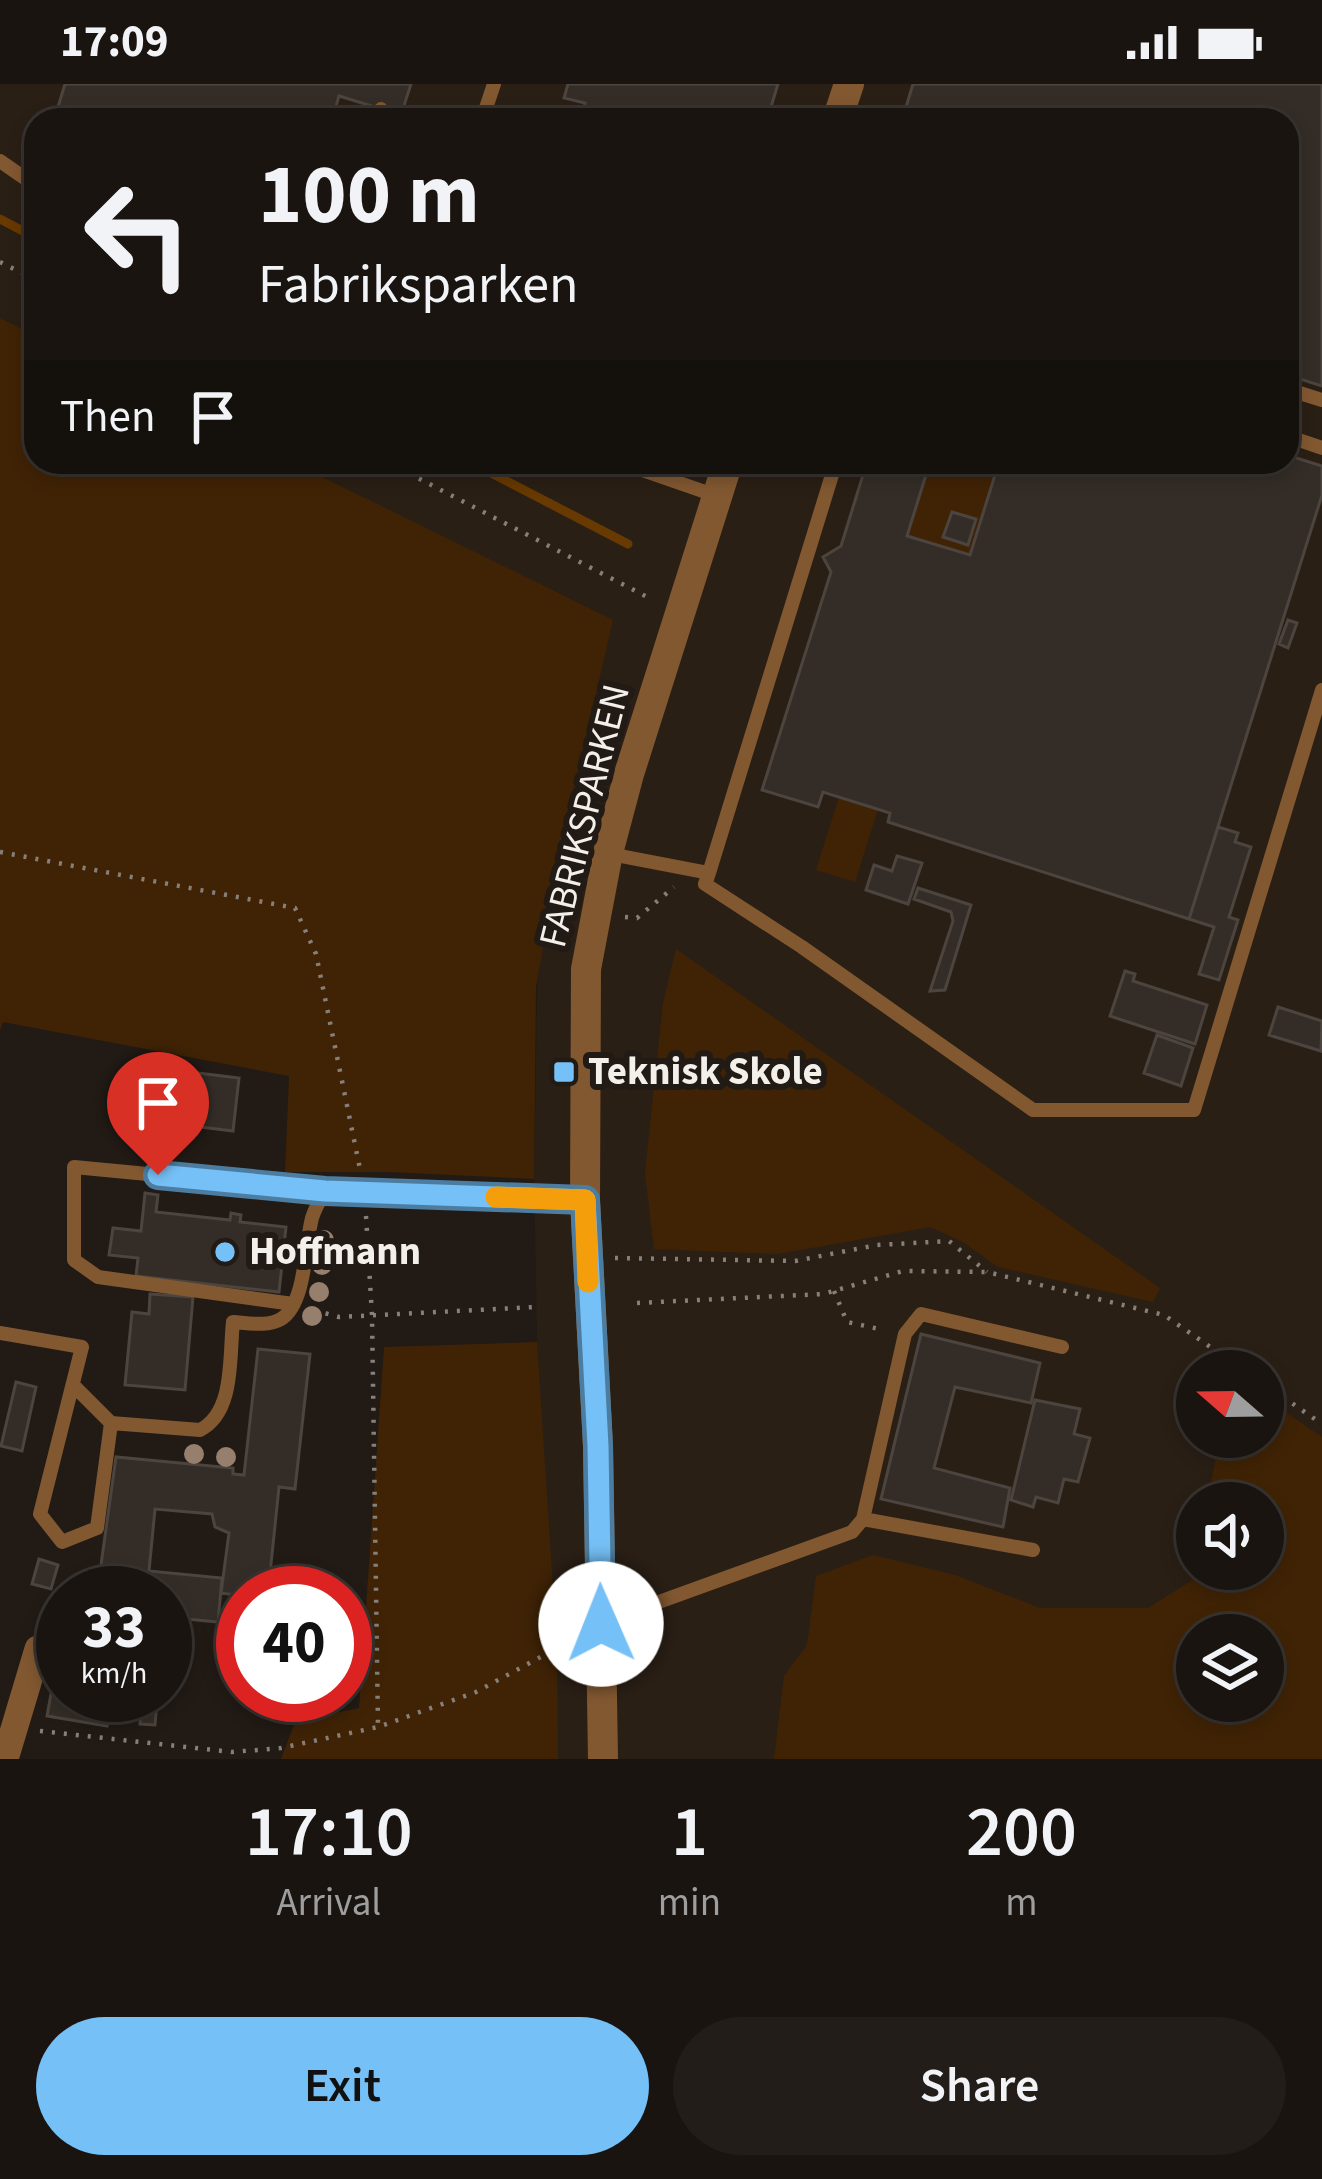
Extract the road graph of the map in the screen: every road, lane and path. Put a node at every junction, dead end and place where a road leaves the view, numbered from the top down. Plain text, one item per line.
1 (409, 474) edge
2 (654, 474) edge
3 (724, 474) edge
4 (832, 474) edge
5 (717, 496) junction
6 (680, 614) junction
7 (1322, 690) edge
8 (0, 852) edge
9 (608, 854) junction
10 (687, 868) junction
11 (709, 873) junction
12 (637, 918) dead end
13 (325, 1191) junction
14 (364, 1192) junction
15 (585, 1200) junction
16 (588, 1258) junction
17 (987, 1272) junction
18 (834, 1291) junction
19 (637, 1303) dead end
20 (293, 1304) junction
21 (536, 1307) dead end
22 (372, 1315) junction
23 (0, 1333) edge
24 (904, 1334) junction
25 (1062, 1347) dead end
26 (1214, 1350) edge
27 (73, 1385) junction
28 (1284, 1398) edge
29 (110, 1423) junction
30 (1322, 1424) edge
31 (862, 1519) junction
32 (1033, 1550) dead end
33 (601, 1624) junction
34 (36, 1656) edge
35 (378, 1727) junction
36 (14, 1729) junction
37 (5, 1759) edge
38 (603, 1759) edge

1 - 6 path
2 - 5 lane
3 - 5 street, FABRIKSPARKEN
4 - 11 lane
5 - 6 street, FABRIKSPARKEN
6 - 9 street, FABRIKSPARKEN
7 - 11 lane
8 - 14 path
9 - 10 lane
9 - 15 street, FABRIKSPARKEN
10 - 11 lane
10 - 12 path
13 - 14 lane
13 - 20 lane
13 - 20 lane
14 - 15 lane
14 - 22 path
15 - 16 street, FABRIKSPARKEN
16 - 17 path
16 - 33 street, FABRIKSPARKEN
17 - 18 path
17 - 26 path
18 - 19 path
18 - 24 path
20 - 22 path
20 - 29 lane
21 - 22 path
22 - 35 path
23 - 27 lane
24 - 25 lane
24 - 31 lane
27 - 29 lane
27 - 29 lane
28 - 30 path
31 - 32 lane
31 - 33 lane
33 - 35 path
33 - 38 street, FABRIKSPARKEN
34 - 36 street
35 - 36 path
36 - 37 street

